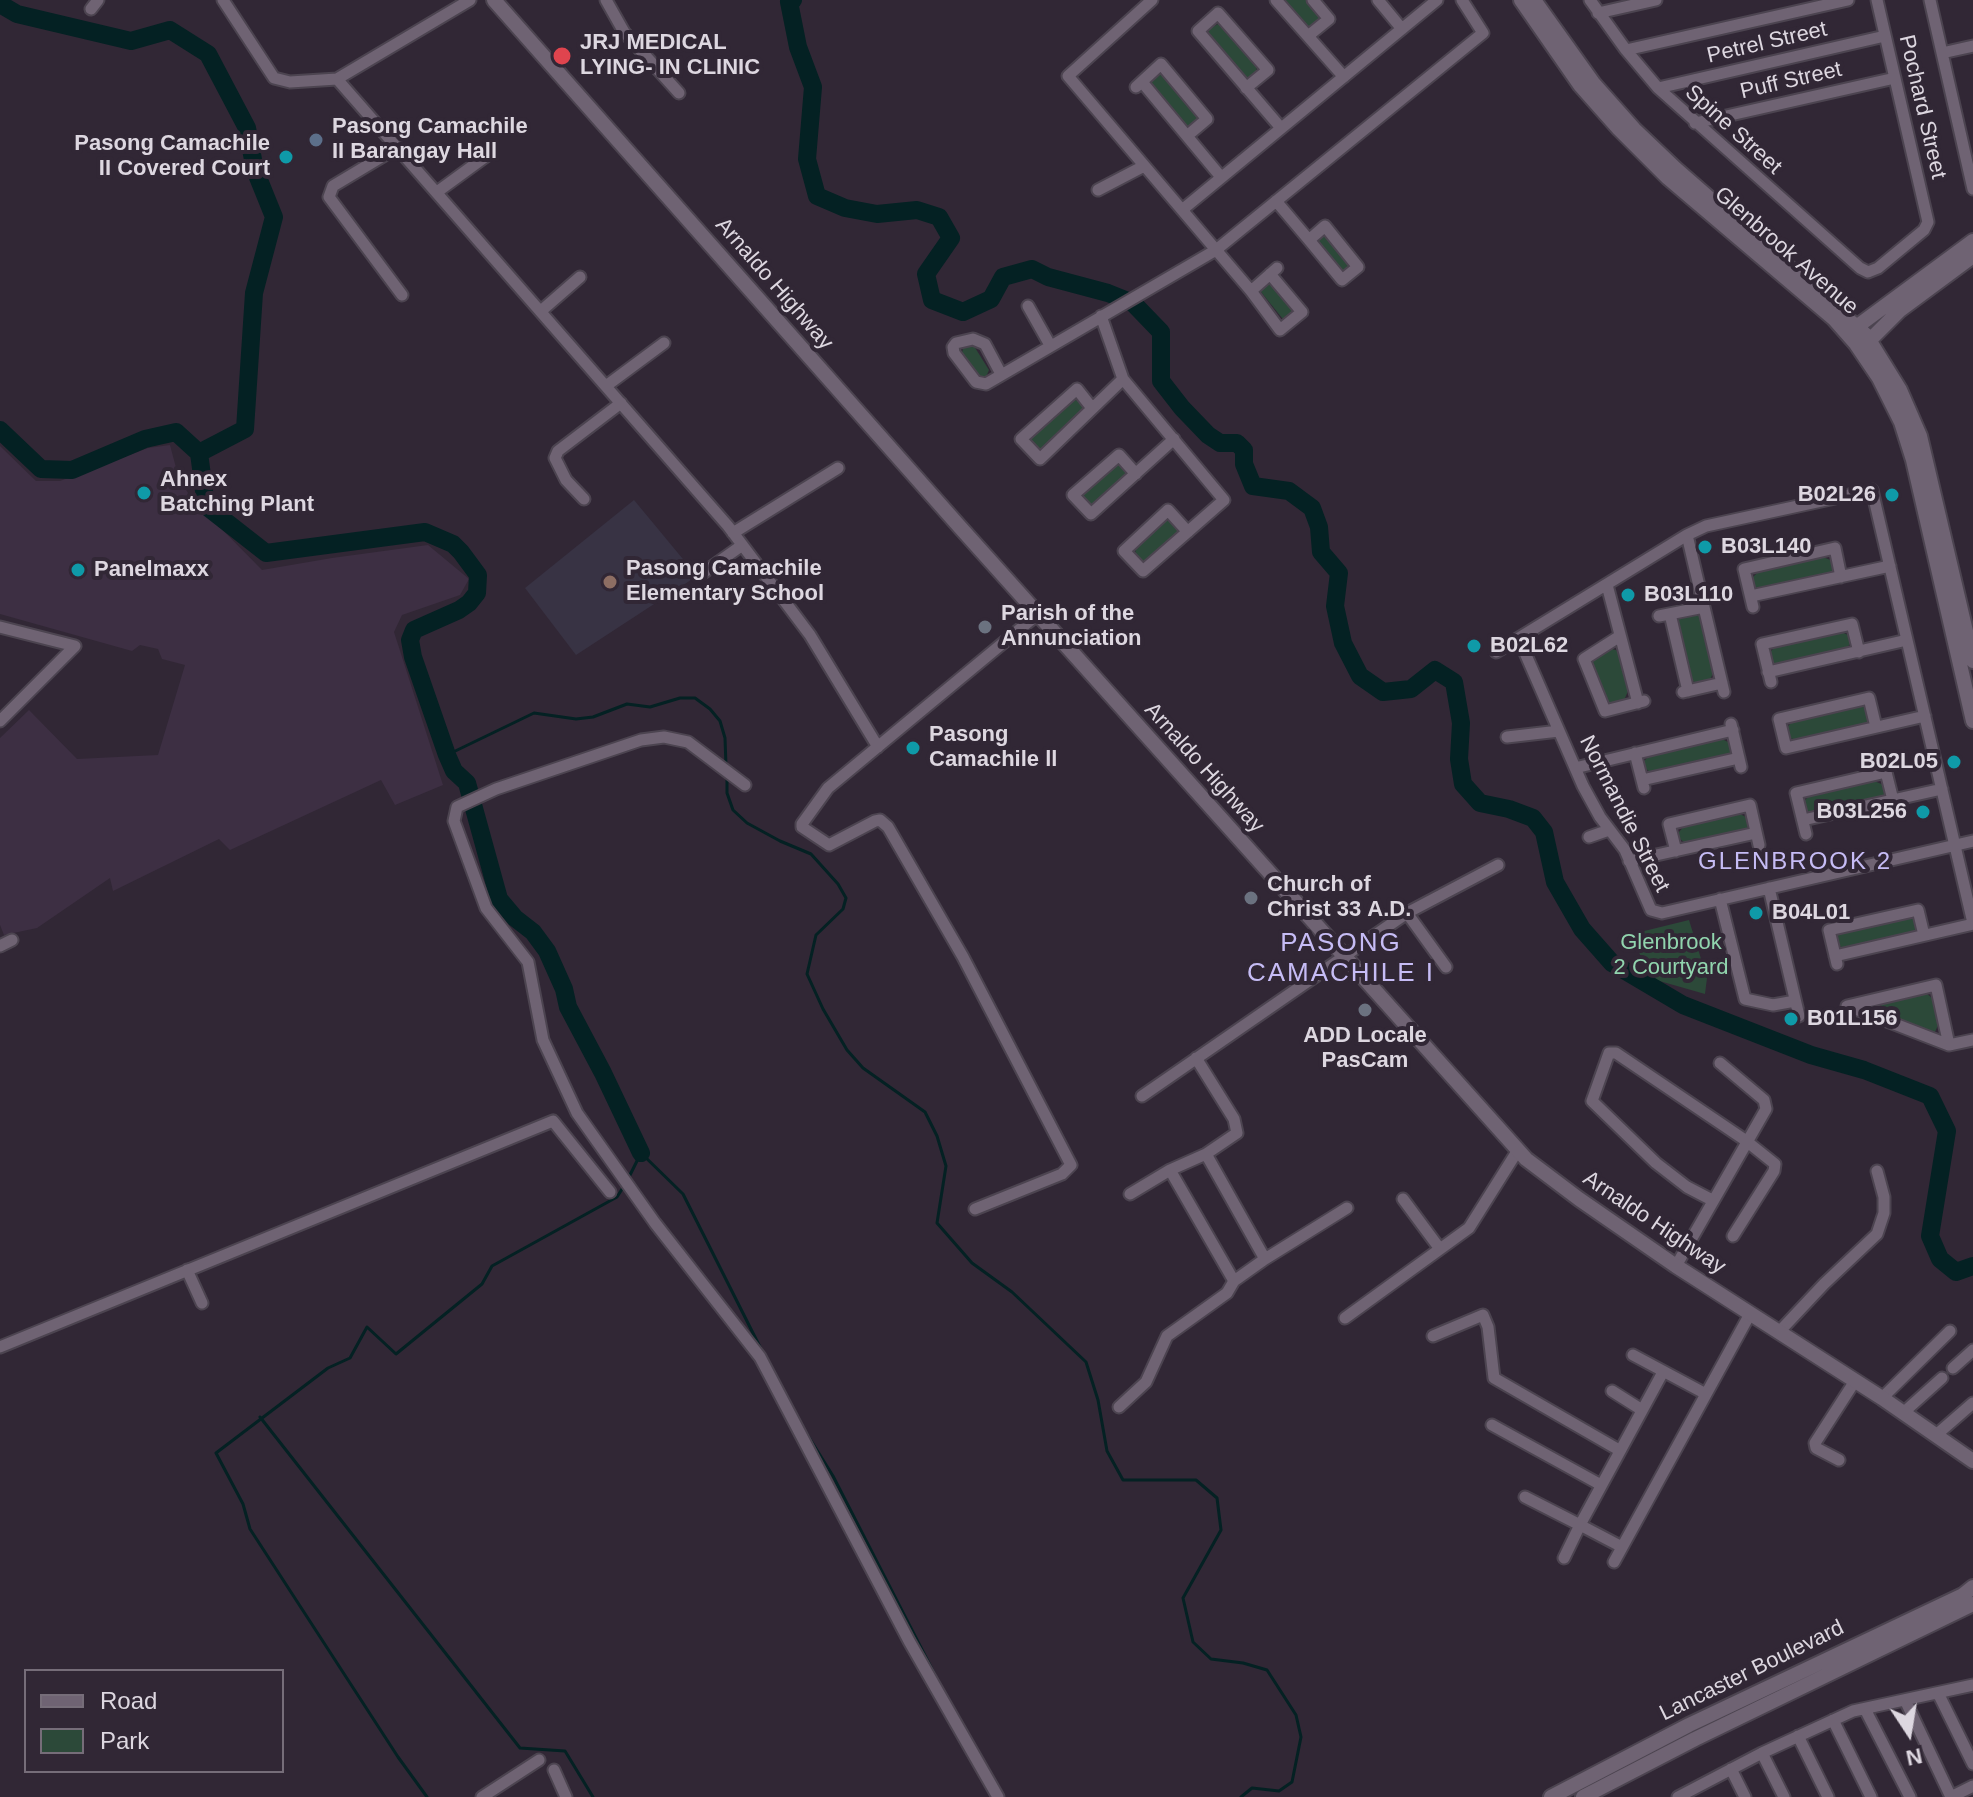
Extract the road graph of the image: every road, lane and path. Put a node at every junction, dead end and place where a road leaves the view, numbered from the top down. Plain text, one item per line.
1 (223, 0) edge
2 (470, 0) edge
3 (494, 0) edge
4 (606, 0) edge
5 (1152, 0) edge
6 (1276, 0) edge
7 (1313, 0) edge
8 (1378, 0) edge
9 (1437, 0) edge
10 (1462, 0) edge
11 (1521, 0) edge
12 (1534, 0) edge
13 (1590, 0) edge
14 (1656, 0) edge
15 (1848, 0) edge
16 (1877, 0) edge
17 (1930, 0) edge
18 (1598, 13) junction
19 (1402, 29) junction
20 (1308, 36) junction
21 (1885, 36) junction
22 (1973, 46) edge
23 (1626, 50) junction
24 (1942, 53) junction
25 (1344, 77) junction
26 (1895, 78) junction
27 (337, 79) junction
28 (1246, 88) junction
29 (1658, 88) junction
30 (679, 93) dead end
31 (1695, 123) junction
32 (1281, 128) junction
33 (1187, 136) junction
34 (398, 147) junction
35 (489, 154) dead end
36 (1144, 166) junction
37 (1221, 177) junction
38 (1973, 189) edge
39 (1098, 190) dead end
40 (437, 192) junction
41 (1276, 201) junction
42 (1182, 210) junction
43 (1309, 240) junction
44 (1973, 241) edge
45 (1216, 250) junction
46 (1973, 256) edge
47 (1868, 272) joint
48 (580, 277) dead end
49 (1251, 291) junction
50 (402, 295) dead end
51 (1028, 306) dead end
52 (541, 311) junction
53 (1101, 316) junction
54 (1853, 330) junction
55 (664, 343) dead end
56 (1050, 345) junction
57 (1865, 345) junction
58 (1001, 374) junction
59 (1123, 379) junction
60 (606, 386) junction
61 (621, 403) junction
62 (1092, 408) junction
63 (1174, 439) junction
64 (838, 468) dead end
65 (1136, 474) junction
66 (584, 499) dead end
67 (1188, 532) junction
68 (733, 533) junction
69 (1687, 535) junction
70 (741, 546) junction
71 (1890, 566) junction
72 (703, 573) dead end
73 (1841, 577) junction
74 (1607, 585) junction
75 (1704, 607) junction
76 (1038, 614) junction
77 (0, 627) edge
78 (1620, 636) junction
79 (1519, 639) junction
80 (1907, 640) junction
81 (1496, 652) dead end
82 (1859, 652) junction
83 (1973, 661) edge
84 (1925, 716) junction
85 (0, 721) edge
86 (1973, 721) edge
87 (1876, 727) junction
88 (1559, 731) junction
89 (1507, 737) dead end
90 (878, 747) junction
91 (1635, 753) junction
92 (1575, 768) junction
93 (745, 785) dead end
94 (1942, 789) junction
95 (1893, 800) junction
96 (1803, 820) junction
97 (1609, 830) junction
98 (1806, 834) dead end
99 (1589, 837) dead end
100 (1973, 841) edge
101 (1955, 845) junction
102 (1676, 851) junction
103 (1629, 861) junction
104 (1498, 865) dead end
105 (1769, 888) junction
106 (1720, 899) junction
107 (1407, 913) junction
108 (1973, 924) edge
109 (1924, 935) junction
110 (12, 940) dead end
111 (0, 946) edge
112 (1345, 958) junction
113 (1446, 967) dead end
114 (1795, 1001) junction
115 (1799, 1016) dead end
116 (1973, 1040) edge
117 (1949, 1045) junction
118 (1196, 1058) junction
119 (1720, 1063) dead end
120 (1142, 1096) dead end
121 (1745, 1140) junction
122 (1206, 1154) junction
123 (1522, 1154) junction
124 (1170, 1170) junction
125 (1877, 1171) dead end
126 (610, 1192) dead end
127 (1130, 1194) dead end
128 (1403, 1199) dead end
129 (1712, 1200) junction
130 (1347, 1208) dead end
131 (975, 1209) dead end
132 (1733, 1236) dead end
133 (1440, 1249) junction
134 (1265, 1259) junction
135 (1676, 1266) junction
136 (187, 1270) junction
137 (1234, 1281) junction
138 (202, 1303) dead end
139 (1750, 1314) junction
140 (1345, 1318) dead end
141 (1950, 1331) dead end
142 (1779, 1332) junction
143 (1433, 1336) dead end
144 (0, 1347) edge
145 (1973, 1350) edge
146 (1633, 1355) dead end
147 (1953, 1368) dead end
148 (1663, 1372) junction
149 (1942, 1378) dead end
150 (1855, 1381) junction
151 (1612, 1391) dead end
152 (1706, 1394) junction
153 (1882, 1398) junction
154 (1973, 1403) edge
155 (1119, 1407) dead end
156 (1642, 1410) junction
157 (1903, 1413) junction
158 (1492, 1425) dead end
159 (1935, 1436) junction
160 (1619, 1450) junction
161 (1839, 1460) dead end
162 (1973, 1461) edge
163 (1601, 1485) junction
164 (1525, 1497) dead end
165 (1580, 1525) junction
166 (1622, 1547) junction
167 (1564, 1558) dead end
168 (1614, 1562) dead end
169 (1973, 1587) edge
170 (1973, 1604) edge
171 (1973, 1685) edge
172 (1938, 1693) junction
173 (1905, 1700) junction
174 (1865, 1709) junction
175 (1833, 1720) junction
176 (1798, 1736) junction
177 (1762, 1753) junction
178 (539, 1760) dead end
179 (1973, 1764) edge
180 (1731, 1769) junction
181 (554, 1770) dead end
182 (1973, 1786) edge
183 (1701, 1792) edge
184 (482, 1797) edge
185 (566, 1797) edge
186 (998, 1797) edge
187 (1551, 1797) edge
188 (1583, 1797) edge
189 (1678, 1797) edge
190 (1745, 1797) edge
191 (1784, 1797) edge
192 (1828, 1797) edge
193 (1871, 1797) edge
194 (1910, 1797) edge
195 (1951, 1797) edge

1 - 27 street
2 - 27 street
3 - 76 main road, Arnaldo Highway
4 - 30 street
5 - 36 street
6 - 20 street
7 - 20 street
8 - 19 street
9 - 19 street
10 - 41 street
11 - 54 main road, Glenbrook Avenue
12 - 54 main road, Glenbrook Avenue
13 - 18 street, Spine Street
14 - 18 street
15 - 23 street
16 - 21 street, Pochard Street
17 - 24 street
18 - 23 street, Spine Street
19 - 25 street
20 - 25 street
21 - 26 street, Pochard Street
21 - 29 street, Petrel Street
22 - 24 street
23 - 29 street, Spine Street
24 - 38 street
25 - 32 street
26 - 31 street, Puff Street
26 - 47 street, Pochard Street
27 - 34 street
28 - 28 street
28 - 32 street
29 - 31 street, Spine Street
31 - 47 street, Spine Street
32 - 37 street
33 - 33 street
33 - 37 street
34 - 40 street
34 - 50 street
35 - 40 street
36 - 39 street
36 - 42 street
37 - 42 street
40 - 52 street
41 - 43 street
41 - 45 street
42 - 45 street
43 - 43 street
44 - 54 main road
45 - 49 street
45 - 53 street
46 - 57 main road
48 - 52 street
49 - 49 street
51 - 56 street
52 - 60 street
53 - 56 street
53 - 59 street
54 - 57 main road, Glenbrook Avenue
55 - 60 street
56 - 58 street
57 - 83 main road, Glenbrook Avenue
57 - 86 main road, Glenbrook Avenue
58 - 58 street
59 - 62 street
59 - 63 street
60 - 61 street
61 - 66 street
61 - 68 street
62 - 62 street
63 - 65 street
63 - 67 street
64 - 68 street
65 - 65 street
67 - 67 street
68 - 70 street
69 - 71 street
69 - 74 street
69 - 75 street
70 - 72 street
70 - 90 street
71 - 73 street
71 - 80 street
73 - 73 street
74 - 78 street
74 - 79 street
75 - 75 street
76 - 90 street
76 - 112 main road, Arnaldo Highway
77 - 85 street
78 - 78 street
79 - 81 street
79 - 88 street, Normandie Street
80 - 82 street
80 - 84 street
82 - 82 street
84 - 87 street
84 - 94 street
87 - 87 street
88 - 89 street
88 - 92 street, Normandie Street
90 - 131 street
91 - 91 street
91 - 92 street
92 - 97 street, Normandie Street
93 - 186 street
94 - 95 street
94 - 101 street
95 - 96 street
95 - 96 street
96 - 98 street
97 - 99 street
97 - 103 street, Normandie Street
100 - 101 street
101 - 105 street
101 - 108 street
102 - 102 street
102 - 103 street
103 - 106 street, Normandie Street
104 - 107 street
105 - 106 street
105 - 114 street
106 - 114 street
107 - 112 street
107 - 113 street
108 - 109 street
109 - 109 street
110 - 111 street
112 - 118 street
112 - 123 main road, Arnaldo Highway
114 - 115 street
116 - 117 street
117 - 117 street
118 - 120 street
118 - 122 street
119 - 121 street
121 - 129 street
121 - 129 street
121 - 132 street
122 - 124 street
122 - 134 street
123 - 133 street
123 - 135 main road, Arnaldo Highway
124 - 127 street
124 - 137 street
125 - 142 street
126 - 136 street
128 - 133 street
129 - 135 street
130 - 134 street
133 - 140 street
134 - 137 street
135 - 139 main road, Arnaldo Highway
136 - 138 street
136 - 144 street
137 - 155 street
139 - 142 main road, Arnaldo Highway
139 - 152 street
141 - 153 street
142 - 150 main road, Arnaldo Highway
143 - 160 street
145 - 147 street
146 - 148 street
148 - 152 street
148 - 156 street
149 - 157 street
150 - 153 main road, Arnaldo Highway
150 - 161 street
151 - 156 street
152 - 166 street
153 - 157 main road, Arnaldo Highway
154 - 159 street
156 - 160 street
157 - 159 main road, Arnaldo Highway
158 - 163 street
159 - 162 main road, Arnaldo Highway
160 - 163 street
163 - 165 street
164 - 165 street
165 - 166 street
165 - 167 street
166 - 168 street
169 - 187 main road, Lancaster Boulevard
170 - 188 main road, Lancaster Boulevard
171 - 172 street
172 - 173 street
172 - 179 street
173 - 174 street
173 - 195 street
174 - 175 street
174 - 194 street
175 - 176 street
175 - 193 street
176 - 177 street
176 - 192 street
177 - 180 street
177 - 191 street
178 - 184 street
180 - 183 street
180 - 190 street
181 - 185 street
182 - 195 street
183 - 189 street

